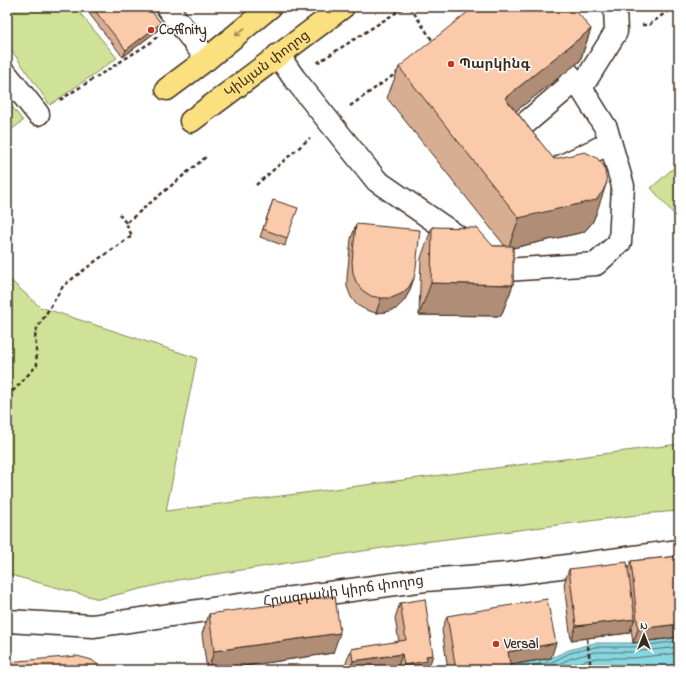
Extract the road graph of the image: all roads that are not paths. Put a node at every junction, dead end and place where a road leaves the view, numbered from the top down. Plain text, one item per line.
1 (167, 7) edge
2 (270, 7) edge
3 (343, 7) edge
4 (615, 7) edge
5 (278, 55) junction
6 (207, 59) junction
7 (7, 75) edge
8 (574, 80) junction
9 (168, 89) dead end
10 (38, 114) road end
11 (191, 121) dead end
12 (610, 143) junction
13 (679, 551) edge
14 (7, 621) edge

1 - 6 street
2 -> 6 main road
3 - 5 main road, Կիևյան փողոց
4 - 8 street
5 - 11 main road, Կիևյան փողոց
5 - 12 street
6 - 9 main road
7 - 10 street
8 - 12 street
8 - 12 street
13 - 14 street, Հրազդանի կիրճ փողոց

